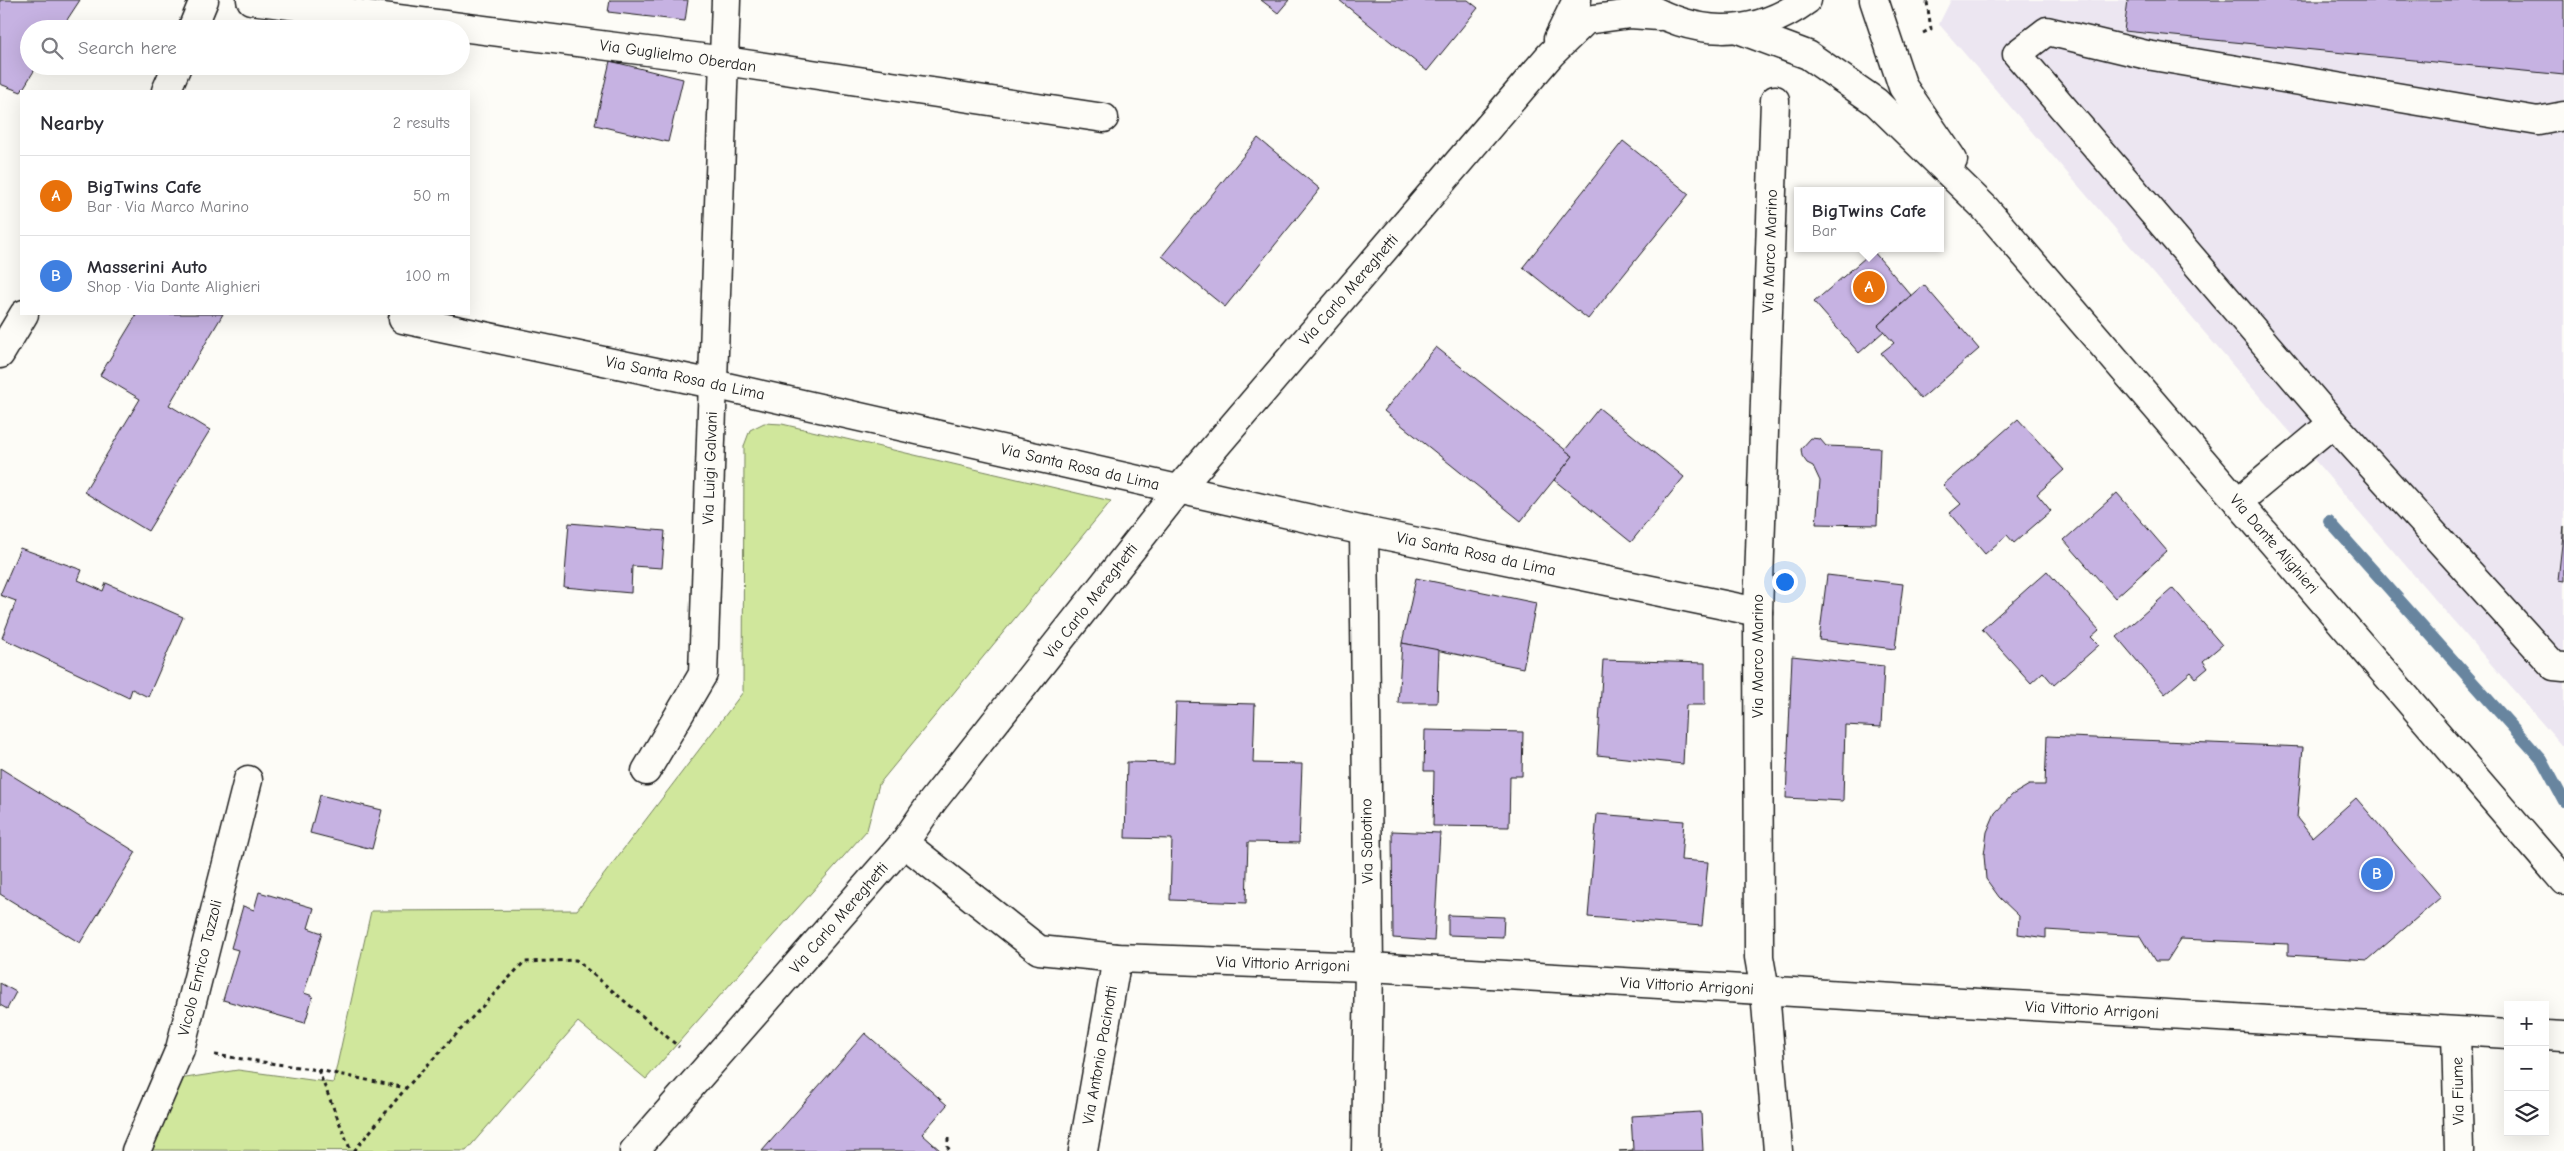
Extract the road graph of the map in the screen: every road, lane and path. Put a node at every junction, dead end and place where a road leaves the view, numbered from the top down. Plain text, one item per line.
1 (204, 0) edge
2 (251, 0) edge
3 (726, 0) edge
4 (1577, 0) edge
5 (1635, 0) edge
6 (1806, 0) edge
7 (1874, 0) edge
8 (1659, 16) junction
9 (196, 20) edge
10 (406, 20) edge
11 (470, 28) edge
12 (1738, 29) junction
13 (1551, 54) junction
14 (725, 61) junction
15 (173, 75) edge
16 (166, 90) edge
17 (1775, 100) dead end
18 (2564, 116) edge
19 (1104, 118) dead end
20 (1984, 207) junction
21 (23, 315) edge
22 (403, 320) dead end
23 (0, 354) edge
24 (713, 384) junction
25 (2333, 423) junction
26 (1179, 490) junction
27 (2238, 502) junction
28 (1364, 531) junction
29 (1758, 612) junction
30 (2564, 667) edge
31 (646, 771) dead end
32 (248, 780) dead end
33 (904, 843) junction
34 (2564, 881) edge
35 (1117, 958) junction
36 (1368, 967) junction
37 (1765, 991) junction
38 (2456, 1032) junction
39 (2504, 1034) edge
40 (2549, 1035) edge
41 (2564, 1036) edge
42 (180, 1050) junction
43 (707, 1068) junction
44 (318, 1070) junction
45 (406, 1088) junction
46 (948, 1138) dead end
47 (136, 1151) edge
48 (352, 1151) edge
49 (634, 1151) edge
50 (951, 1151) edge
51 (1082, 1151) edge
52 (1366, 1151) edge
53 (1778, 1151) edge
54 (2459, 1151) edge

1 - 9 street
2 - 10 street, Via Guglielmo Oberdan
3 - 14 street, Via Luigi Galvani
4 - 13 street, Via Carlo Mereghetti
5 - 8 street
6 - 12 street
7 - 20 street
8 - 12 street
8 - 13 street, Via Carlo Mereghetti
11 - 14 street, Via Guglielmo Oberdan
12 - 20 street
13 - 26 street, Via Carlo Mereghetti
14 - 19 street, Via Guglielmo Oberdan
14 - 24 street, Via Luigi Galvani
15 - 16 street
17 - 29 street, Via Marco Marino
18 - 25 street
20 - 27 street, Via Dante Alighieri
21 - 23 street
22 - 24 street, Via Santa Rosa da Lima
24 - 26 street, Via Santa Rosa da Lima
24 - 31 street, Via Luigi Galvani
25 - 27 street
25 - 30 street
26 - 28 street, Via Santa Rosa da Lima
26 - 33 street, Via Carlo Mereghetti
27 - 34 street, Via Dante Alighieri
28 - 29 street, Via Santa Rosa da Lima
28 - 36 street, Via Sabotino
29 - 37 street, Via Marco Marino
32 - 42 street, Vicolo Enrico Tazzoli
33 - 35 street, Via Vittorio Arrigoni
33 - 43 street, Via Carlo Mereghetti
35 - 36 street, Via Vittorio Arrigoni
35 - 51 street, Via Antonio Pacinotti
36 - 37 street, Via Vittorio Arrigoni
36 - 52 street, Via Sabotino
37 - 38 street, Via Vittorio Arrigoni
37 - 53 street, Via Marco Marino
38 - 39 street, Via Vittorio Arrigoni
38 - 54 street, Via Fiume
40 - 41 street
42 - 44 path
42 - 47 street, Vicolo Enrico Tazzoli
43 - 45 path
43 - 49 street, Via Carlo Mereghetti
44 - 45 path
44 - 48 path
45 - 48 path
46 - 50 path

